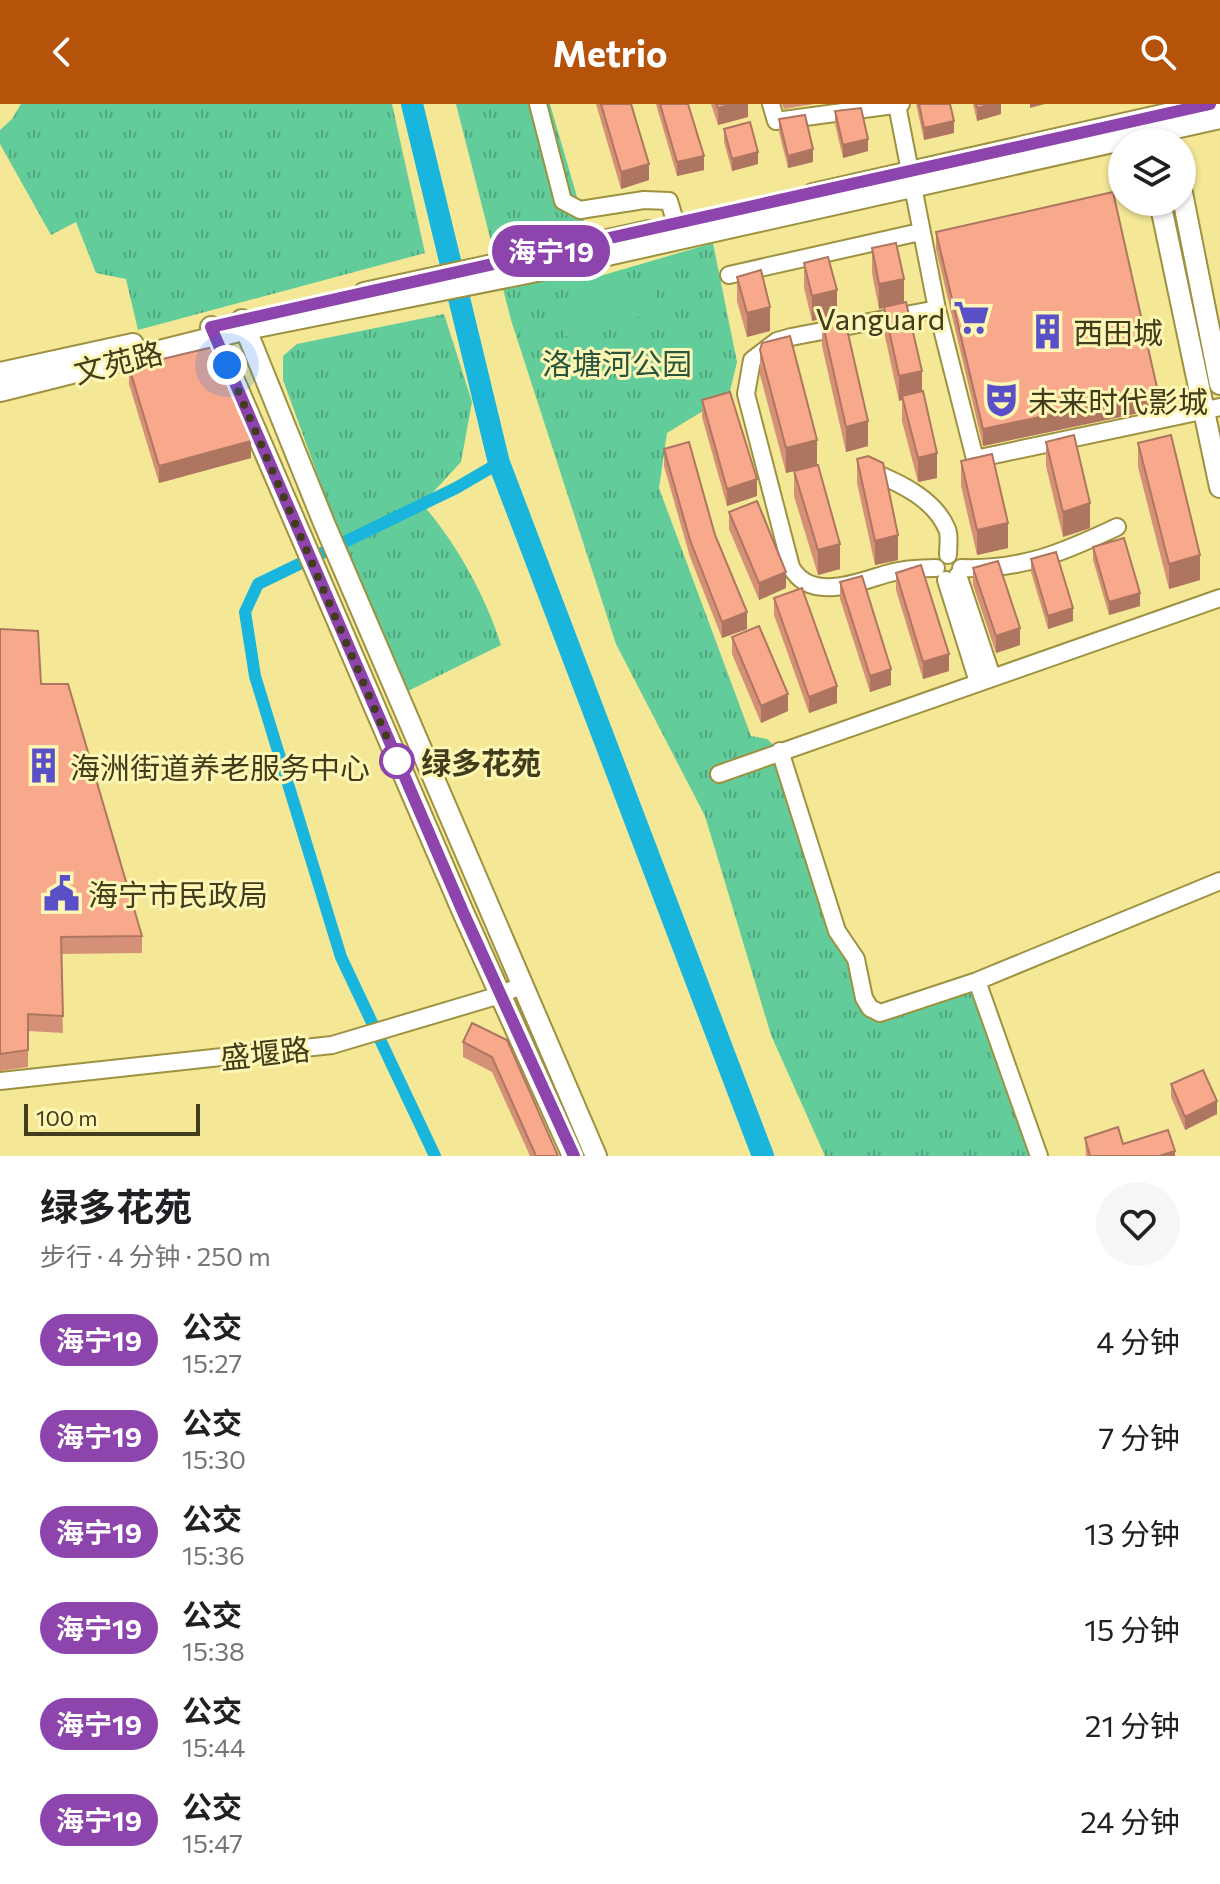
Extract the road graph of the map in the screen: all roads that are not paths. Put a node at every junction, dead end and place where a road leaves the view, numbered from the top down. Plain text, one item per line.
1 (538, 104) edge
2 (771, 104) edge
3 (1211, 104) edge
4 (899, 105) edge
5 (1220, 118) edge
6 (1168, 122) edge
7 (1143, 125) edge
8 (909, 179) junction
9 (1164, 216) edge
10 (1187, 216) edge
11 (678, 231) junction
12 (920, 232) junction
13 (729, 275) dead end
14 (937, 309) junction
15 (244, 324) junction
16 (213, 332) junction
17 (0, 373) edge
18 (1220, 384) edge
19 (0, 391) edge
20 (1212, 408) edge
21 (875, 473) edge
22 (1220, 487) edge
23 (1117, 527) dead end
24 (950, 573) junction
25 (1220, 598) edge
26 (985, 680) junction
27 (780, 751) junction
28 (719, 774) dead end
29 (1220, 881) edge
30 (977, 981) junction
31 (522, 985) junction
32 (500, 995) junction
33 (0, 1081) edge
34 (573, 1156) edge
35 (596, 1156) edge
36 (1039, 1156) edge

1 - 11 street
2 - 4 street
3 - 6 main road, 文苑路
4 - 8 street
5 - 6 main road, 文苑路
6 - 7 main road, 文苑路
7 - 8 main road, 文苑路
8 - 11 main road, 文苑路
8 - 12 street
9 - 20 main road
10 - 18 main road
11 - 15 main road, 文苑路
12 - 13 street
12 - 14 street
14 - 20 street
14 - 24 street
15 - 16 main road, 文苑路
15 - 31 main road
16 - 17 main road, 文苑路
16 - 19 main road, 文苑路
16 - 32 main road
20 - 22 main road
21 - 24 street
23 - 24 street
24 - 26 street
25 - 26 street
26 - 27 street
27 - 28 street
27 - 30 street
29 - 30 street
30 - 36 street
31 - 32 street, 盛堰路
31 - 35 main road
32 - 33 street, 盛堰路
32 - 34 main road

